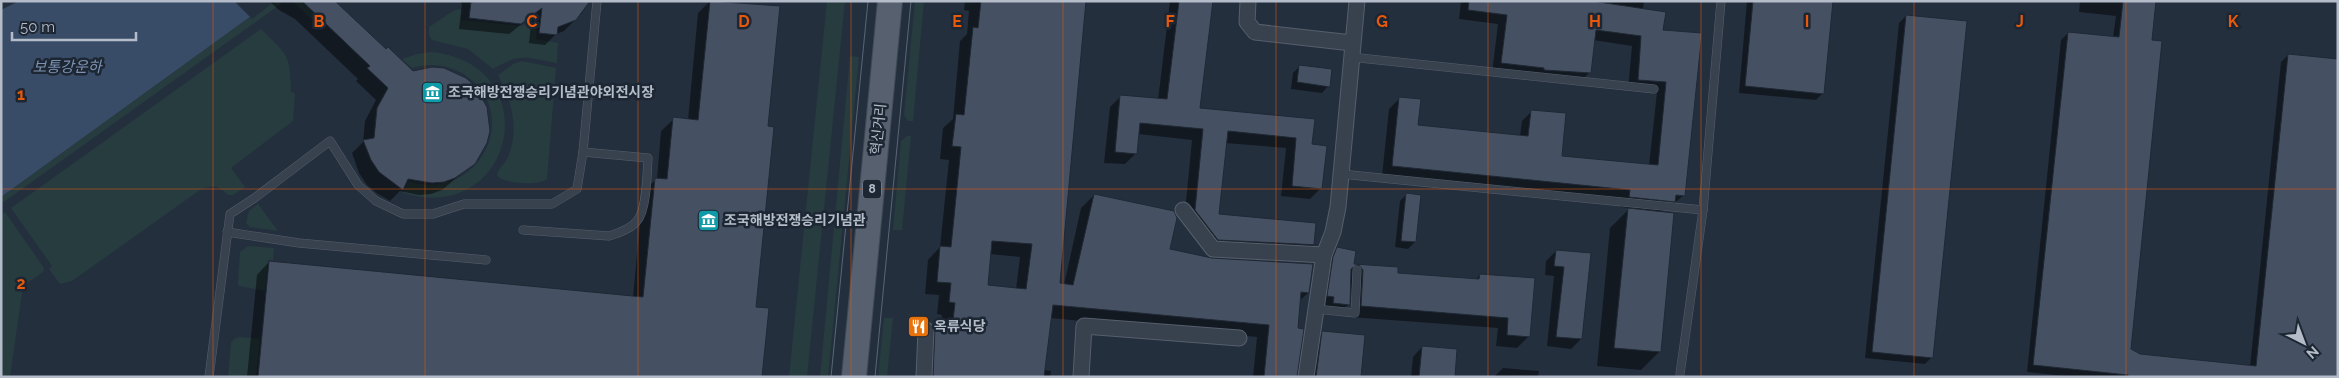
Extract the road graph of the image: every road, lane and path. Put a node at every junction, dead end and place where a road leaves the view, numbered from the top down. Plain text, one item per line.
1 (597, 1) edge
2 (890, 1) edge
3 (1248, 1) edge
4 (1356, 1) edge
5 (1720, 1) edge
6 (1351, 50) junction
7 (1654, 89) dead end
8 (583, 152) junction
9 (1341, 174) junction
10 (1183, 210) dead end
11 (1703, 210) junction
12 (523, 230) dead end
13 (227, 232) junction
14 (1324, 255) junction
15 (486, 260) dead end
16 (1356, 270) dead end
17 (1316, 309) junction
18 (926, 330) dead end
19 (1239, 338) dead end
20 (1680, 374) dead end
21 (209, 377) edge
22 (854, 377) edge
23 (924, 377) edge
24 (1081, 377) edge
25 (1306, 377) edge

1 - 8 lane
2 - 22 main road, 혁신거리 / 8
3 - 6 street
4 - 6 street
5 - 11 lane
6 - 7 lane
6 - 9 street
8 - 12 lane
8 - 13 lane
9 - 11 lane
9 - 14 street
10 - 14 street
11 - 20 lane
13 - 15 lane
13 - 21 lane
14 - 17 street
16 - 17 lane
17 - 25 street
18 - 23 street
19 - 24 street

